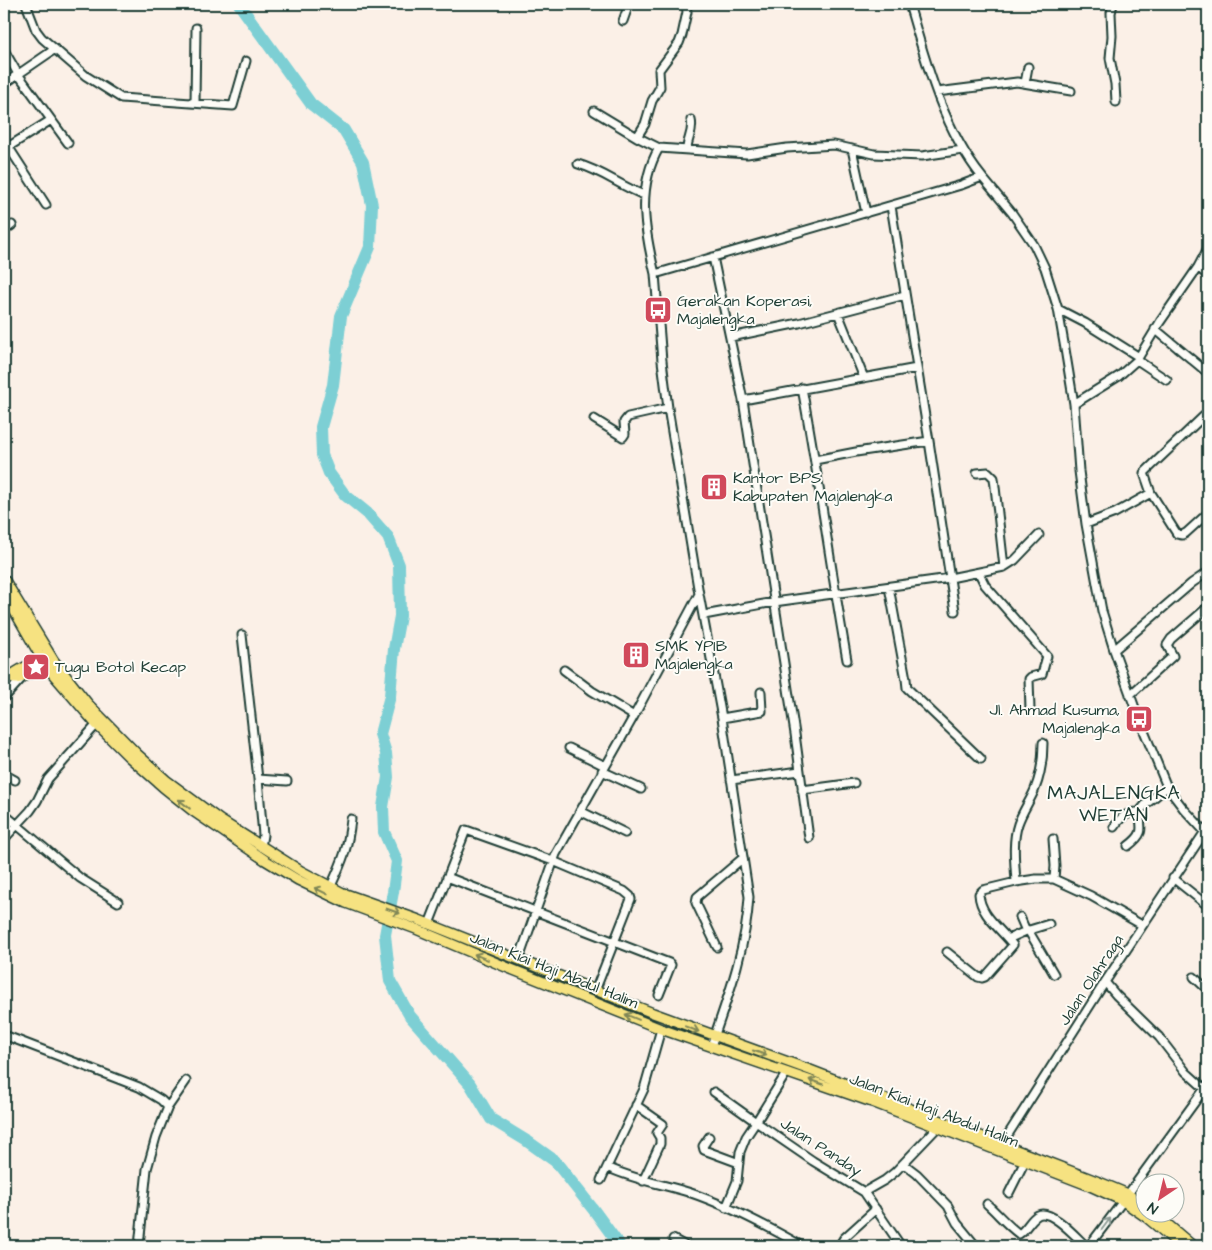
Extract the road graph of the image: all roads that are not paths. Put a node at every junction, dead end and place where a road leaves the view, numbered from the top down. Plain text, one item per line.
1 (28, 4) edge
2 (629, 4) edge
3 (686, 4) edge
4 (909, 4) edge
5 (1113, 4) edge
6 (623, 21) dead end
7 (196, 28) dead end
8 (55, 49) junction
9 (4, 50) edge
10 (246, 61) dead end
11 (1028, 67) dead end
12 (18, 74) junction
13 (1025, 83) junction
14 (4, 84) edge
15 (1071, 91) dead end
16 (937, 92) junction
17 (1116, 102) dead end
18 (194, 103) junction
19 (594, 111) dead end
20 (51, 120) junction
21 (691, 120) dead end
22 (637, 137) junction
23 (4, 140) edge
24 (68, 143) dead end
25 (8, 147) junction
26 (659, 148) junction
27 (687, 149) junction
28 (852, 149) junction
29 (964, 150) junction
30 (578, 164) dead end
31 (982, 177) junction
32 (644, 196) junction
33 (46, 204) dead end
34 (890, 206) junction
35 (866, 213) junction
36 (12, 225) dead end
37 (4, 231) edge
38 (1208, 248) edge
39 (713, 257) junction
40 (1198, 267) junction
41 (655, 274) junction
42 (1208, 276) edge
43 (905, 296) junction
44 (1058, 309) junction
45 (838, 313) junction
46 (1155, 330) junction
47 (731, 338) junction
48 (1138, 359) junction
49 (917, 368) junction
50 (1208, 373) edge
51 (864, 378) junction
52 (1167, 380) dead end
53 (802, 388) junction
54 (743, 400) junction
55 (1074, 404) junction
56 (668, 408) junction
57 (1208, 412) edge
58 (594, 419) dead end
59 (929, 440) junction
60 (815, 460) junction
61 (977, 473) dead end
62 (1151, 493) junction
63 (1208, 512) edge
64 (1086, 524) junction
65 (1039, 535) dead end
66 (1004, 568) junction
67 (1208, 572) edge
68 (979, 573) junction
69 (950, 578) junction
70 (4, 579) edge
71 (889, 586) junction
72 (4, 593) edge
73 (699, 594) junction
74 (835, 594) junction
75 (774, 602) junction
76 (1208, 607) edge
77 (955, 611) dead end
78 (704, 615) junction
79 (242, 635) dead end
80 (1114, 650) junction
81 (47, 660) junction
82 (846, 660) dead end
83 (564, 670) dead end
84 (23, 673) junction
85 (6, 678) edge
86 (762, 692) dead end
87 (1130, 695) junction
88 (4, 698) edge
89 (1030, 710) dead end
90 (634, 716) junction
91 (722, 718) junction
92 (99, 722) junction
93 (1043, 743) dead end
94 (569, 748) dead end
95 (981, 759) dead end
96 (603, 768) junction
97 (800, 771) junction
98 (4, 774) edge
99 (258, 779) junction
100 (15, 780) dead end
101 (730, 780) junction
102 (287, 781) dead end
103 (854, 783) dead end
104 (1167, 787) junction
105 (641, 789) dead end
106 (802, 790) junction
107 (580, 811) junction
108 (1139, 812) junction
109 (4, 814) edge
110 (351, 818) dead end
111 (16, 826) junction
112 (1114, 827) dead end
113 (1207, 831) edge
114 (625, 833) dead end
115 (809, 838) dead end
116 (4, 839) edge
117 (1053, 839) dead end
118 (1128, 846) dead end
119 (261, 847) junction
120 (743, 858) junction
121 (552, 861) junction
122 (447, 877) junction
123 (1173, 878) junction
124 (1054, 879) junction
125 (1016, 882) junction
126 (331, 886) junction
127 (118, 902) dead end
128 (366, 906) junction
129 (1208, 906) edge
130 (537, 911) junction
131 (1020, 917) dead end
132 (429, 924) junction
133 (1049, 924) dead end
134 (1142, 925) junction
135 (1027, 930) junction
136 (1008, 939) junction
137 (614, 942) junction
138 (717, 947) dead end
139 (947, 952) dead end
140 (519, 959) junction
141 (1054, 974) dead end
142 (1194, 977) dead end
143 (1105, 982) junction
144 (1208, 990) edge
145 (595, 991) junction
146 (660, 995) dead end
147 (661, 1029) junction
148 (4, 1035) edge
149 (712, 1041) junction
150 (787, 1072) junction
151 (186, 1081) dead end
152 (1206, 1086) edge
153 (714, 1092) dead end
154 (170, 1105) junction
155 (636, 1106) junction
156 (756, 1122) junction
157 (938, 1128) junction
158 (709, 1137) dead end
159 (1002, 1144) junction
160 (1025, 1162) junction
161 (739, 1163) junction
162 (904, 1164) junction
163 (607, 1167) junction
164 (601, 1180) dead end
165 (643, 1181) junction
166 (864, 1192) junction
167 (1009, 1193) dead end
168 (1125, 1198) junction
169 (1134, 1202) edge
170 (987, 1204) dead end
171 (726, 1208) junction
172 (876, 1210) junction
173 (1165, 1222) edge
174 (673, 1239) dead end
175 (139, 1246) edge
176 (686, 1246) edge
177 (802, 1246) edge
178 (838, 1246) edge
179 (900, 1246) edge
180 (976, 1246) edge
181 (1087, 1246) edge
182 (1181, 1246) edge
183 (1193, 1246) edge

1 - 8 street
2 - 6 street
3 - 22 street
4 - 16 street
5 - 17 street
7 - 18 street
8 - 12 street
8 - 18 street
9 - 12 street
10 - 18 street
11 - 13 street
12 - 14 street
12 - 20 street
13 - 15 street
13 - 16 street
16 - 29 street
19 - 22 street
20 - 24 street
20 - 25 street
21 - 27 street
22 - 26 street
23 - 25 street
25 - 33 street
26 - 27 street
26 - 32 street
27 - 28 street
28 - 29 street
28 - 35 street
29 - 31 street
30 - 32 street
31 - 34 street
31 - 44 street
32 - 41 street
34 - 35 street
34 - 43 street
35 - 39 street
36 - 37 street
38 - 40 street
39 - 41 street
39 - 47 street
40 - 42 street
40 - 46 street
41 - 56 street
43 - 45 street
43 - 49 street
44 - 48 street
44 - 55 street
45 - 47 street
45 - 51 street
46 - 48 street
46 - 50 street
47 - 54 street
48 - 52 street
48 - 55 street
49 - 51 street
49 - 59 street
51 - 53 street
53 - 54 street
53 - 60 street
54 - 75 street
55 - 64 street
56 - 58 street
56 - 73 street
57 - 62 street
59 - 60 street
59 - 69 street
60 - 74 street
61 - 66 street
62 - 63 street
62 - 64 street
64 - 80 street
65 - 66 street
66 - 68 street
67 - 80 street
68 - 69 street
68 - 89 street
69 - 71 street
69 - 77 street
70 - 81 main road, Jalan Kiai Haji Abdul Halim
71 - 74 street
71 - 95 street
72 - 81 main road, Jalan Kiai Haji Abdul Halim
73 - 78 street
73 - 90 street
74 - 75 street
74 - 82 street
75 - 78 street
75 - 97 street
76 - 87 street
78 - 91 street
79 - 99 street
80 - 87 street
81 - 84 main road
81 - 92 main road, Jalan Kiai Haji Abdul Halim
83 - 90 street
84 - 85 main road
84 - 88 street
86 - 91 street
87 - 104 street
90 - 96 street
91 - 101 street
92 - 111 street
92 - 119 main road, Jalan Kiai Haji Abdul Halim
128 -> 92 main road, Jalan Kiai Haji Abdul Halim
93 - 125 street
94 - 96 street
96 - 105 street
96 - 107 street
97 - 101 street
97 - 106 street
98 - 100 street
99 - 102 street
99 - 119 street
101 - 120 street
103 - 106 street
104 - 108 street
104 - 113 street
106 - 115 street
107 - 114 street
107 - 121 street
108 - 112 street
108 - 118 street
109 - 111 street
110 - 126 street
111 - 116 street
111 - 127 street
113 - 123 street, Jalan Olahraga
117 - 124 street
119 - 126 main road, Jalan Kiai Haji Abdul Halim
120 - 138 street
120 - 149 street
121 - 122 street
121 - 130 street
121 - 137 street
122 - 130 street
122 - 132 street
123 - 129 street
123 - 134 street, Jalan Olahraga
124 - 125 street
124 - 134 street
125 - 136 street
126 - 128 main road, Jalan Kiai Haji Abdul Halim
128 -> 132 main road, Jalan Kiai Haji Abdul Halim
147 -> 128 main road, Jalan Kiai Haji Abdul Halim
130 - 137 street
130 - 140 street
131 - 135 street
132 - 140 main road, Jalan Kiai Haji Abdul Halim
133 - 135 street
134 - 143 street, Jalan Olahraga
135 - 136 street
135 - 141 street
136 - 139 street
137 - 145 street
137 - 146 street
140 - 145 main road, Jalan Kiai Haji Abdul Halim
142 - 144 street
143 - 152 street
143 - 159 street, Jalan Olahraga
145 -> 149 main road, Jalan Kiai Haji Abdul Halim
147 - 149 main road, Jalan Kiai Haji Abdul Halim
147 - 155 street
148 - 154 street
149 - 150 main road, Jalan Kiai Haji Abdul Halim
149 -> 159 main road, Jalan Kiai Haji Abdul Halim
150 - 156 street, Jalan Panday
157 -> 150 main road, Jalan Kiai Haji Abdul Halim
151 - 154 street
152 - 168 street
153 - 156 street
154 - 175 street
155 - 163 street
155 - 165 street
156 - 161 street
156 - 166 street, Jalan Panday
157 - 160 main road, Jalan Kiai Haji Abdul Halim
157 - 162 street
158 - 161 street
159 - 168 main road, Jalan Kiai Haji Abdul Halim
160 - 167 street
160 - 168 main road, Jalan Kiai Haji Abdul Halim
161 - 171 street
162 - 166 street
162 - 180 street
163 - 164 street
163 - 165 street
165 - 171 street
166 - 172 street, Jalan Panday
168 - 169 main road, Jalan Kiai Haji Abdul Halim
181 -> 168 street
168 - 182 main road, Jalan Kiai Haji Abdul Halim
170 - 181 street
171 - 177 street
172 - 178 street
172 - 179 street, Jalan Panday
173 - 183 main road
174 - 176 street

